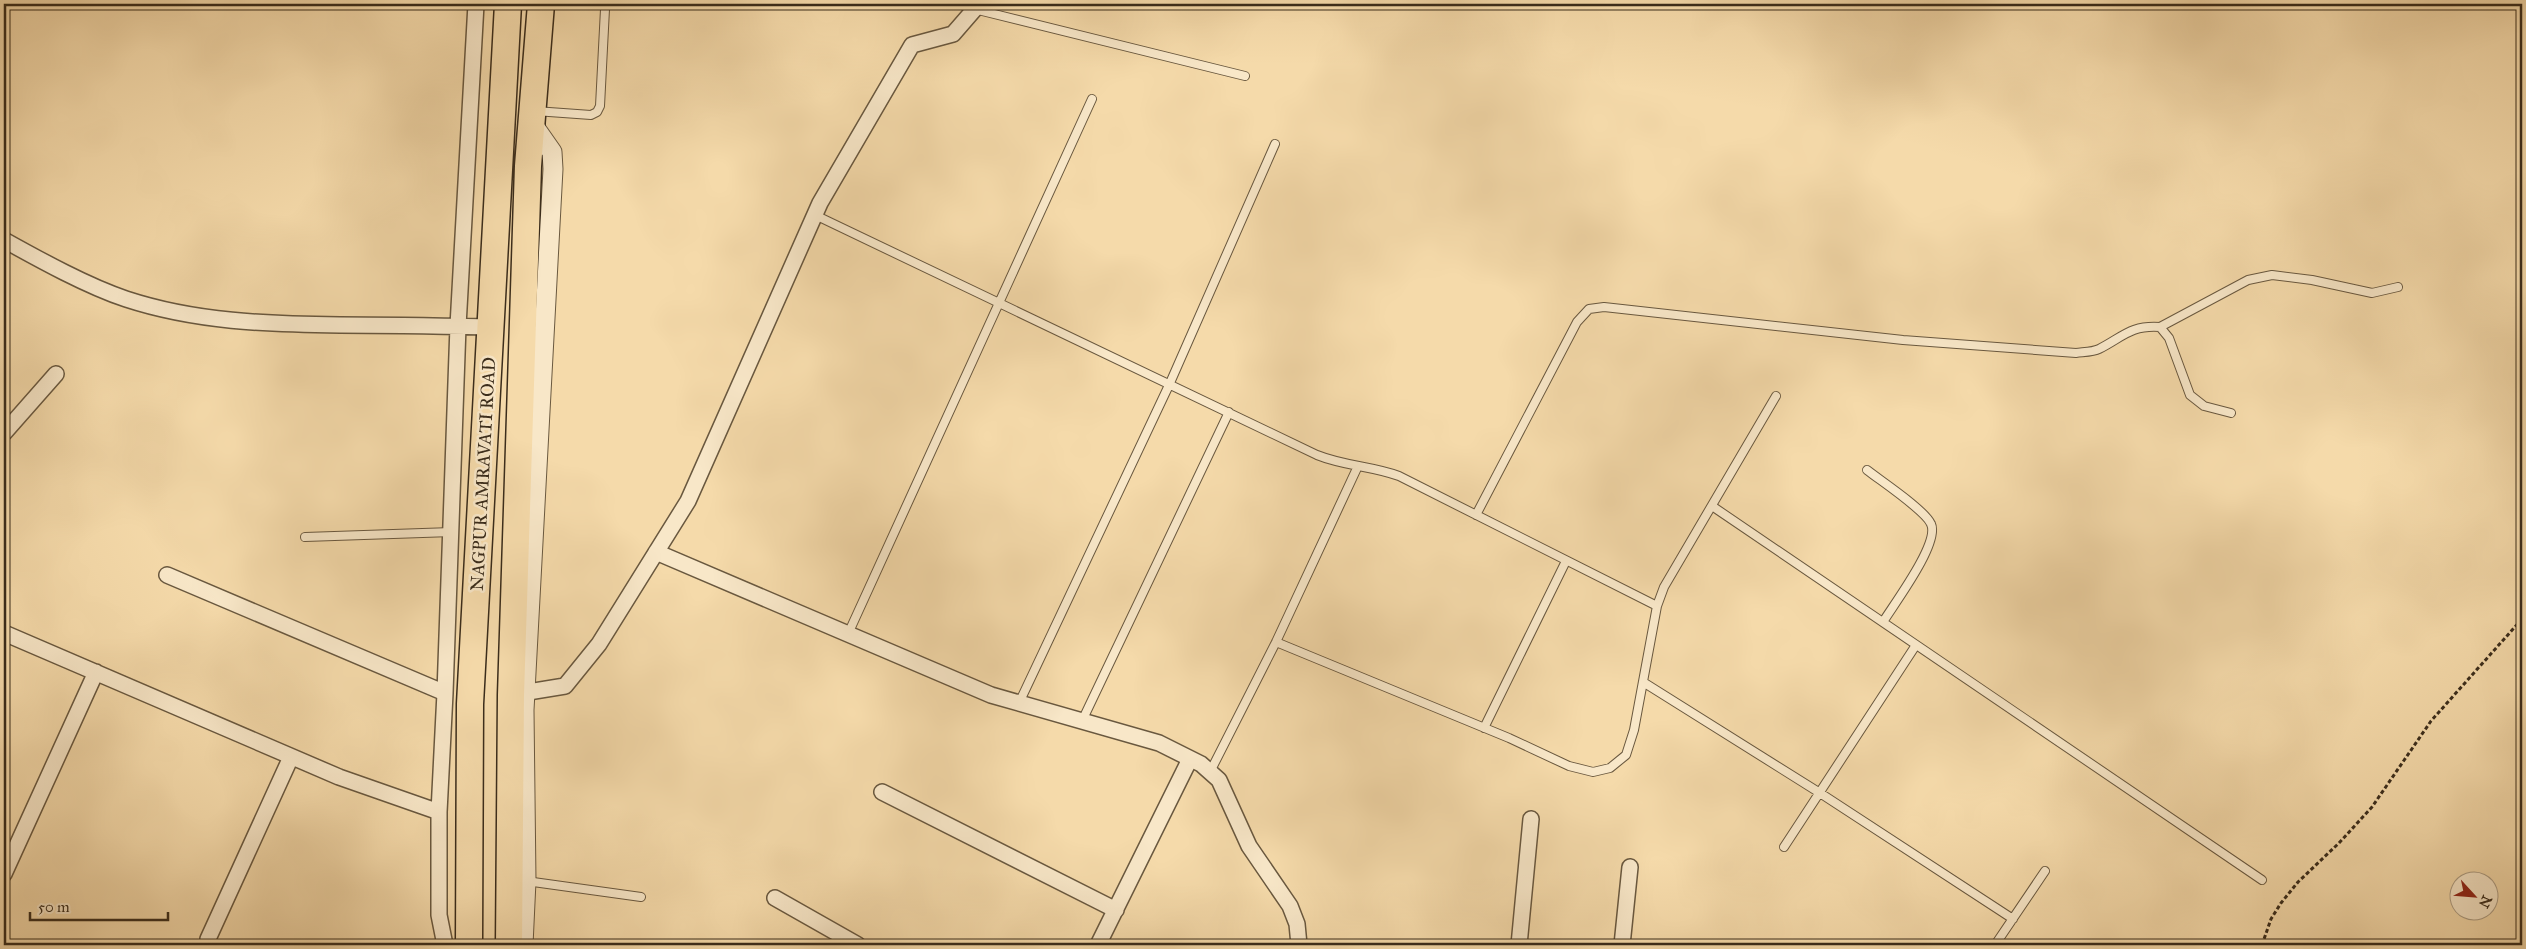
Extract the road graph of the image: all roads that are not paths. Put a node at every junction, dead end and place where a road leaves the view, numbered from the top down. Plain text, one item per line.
1 (476, 4) edge
2 (508, 4) edge
3 (541, 4) edge
4 (602, 4) edge
5 (976, 6) edge
6 (1245, 76) dead end
7 (1092, 99) dead end
8 (532, 116) junction
9 (1275, 144) dead end
10 (815, 215) junction
11 (4, 240) edge
12 (2398, 287) dead end
13 (997, 302) junction
14 (458, 326) junction
15 (2160, 326) junction
16 (492, 327) junction
17 (56, 374) dead end
18 (1170, 383) junction
19 (1776, 396) dead end
20 (1230, 412) junction
21 (2231, 413) dead end
22 (4, 433) edge
23 (1358, 466) junction
24 (1867, 470) dead end
25 (1712, 506) junction
26 (1476, 515) junction
27 (452, 532) junction
28 (305, 537) dead end
29 (656, 552) junction
30 (1566, 561) junction
31 (166, 575) dead end
32 (1657, 606) junction
33 (1883, 622) junction
34 (4, 633) edge
35 (848, 634) junction
36 (1276, 642) junction
37 (1916, 645) junction
38 (96, 672) junction
39 (1643, 682) junction
40 (446, 693) junction
41 (518, 694) junction
42 (1019, 703) junction
43 (1082, 721) junction
44 (1484, 728) junction
45 (292, 757) junction
46 (1190, 759) junction
47 (1211, 770) junction
48 (882, 792) dead end
49 (1820, 793) junction
50 (439, 812) junction
51 (1531, 819) dead end
52 (1784, 847) dead end
53 (1630, 867) dead end
54 (2045, 871) dead end
55 (4, 874) edge
56 (517, 880) junction
57 (2262, 880) dead end
58 (641, 897) dead end
59 (775, 898) dead end
60 (1116, 910) junction
61 (2013, 919) junction
62 (208, 939) dead end
63 (445, 945) edge
64 (469, 945) edge
65 (509, 945) edge
66 (523, 945) edge
67 (858, 945) edge
68 (1098, 945) edge
69 (1299, 945) edge
70 (1519, 945) edge
71 (1622, 945) edge
72 (1995, 945) edge

1 - 14 street
2 - 16 highway, NAGPUR AMRAVATI ROAD
3 - 8 highway, NAGPUR AMRAVATI ROAD
4 - 8 lane
5 - 6 lane
5 - 10 street
7 - 13 lane
8 - 41 highway, NAGPUR AMRAVATI ROAD
9 - 18 lane
10 - 13 lane
10 - 29 street
11 - 14 street
12 - 15 lane
13 - 18 lane
13 - 35 lane
14 - 16 street
14 - 27 street
15 - 21 lane
15 - 26 lane
16 - 64 highway, NAGPUR AMRAVATI ROAD
17 - 22 street
18 - 20 lane
18 - 42 lane
19 - 25 lane
20 - 23 lane
20 - 43 lane
23 - 26 lane
23 - 36 lane
24 - 33 lane
25 - 32 lane
25 - 33 lane
26 - 30 lane
27 - 28 lane
27 - 40 street
29 - 35 street
29 - 41 street
30 - 32 lane
30 - 44 lane
31 - 40 street
32 - 39 lane
33 - 37 lane
34 - 38 street
35 - 42 street
36 - 44 lane
36 - 47 lane
37 - 49 lane
37 - 57 lane
38 - 45 street
38 - 55 street
39 - 44 lane
39 - 49 lane
40 - 50 street
41 - 56 highway, NAGPUR AMRAVATI ROAD
42 - 43 street
43 - 46 street
45 - 50 street
45 - 62 street
46 - 47 street
46 - 60 street
47 - 69 street
48 - 60 street
49 - 52 lane
49 - 61 lane
50 - 63 street
51 - 70 street
53 - 71 street
54 - 61 lane
56 - 58 lane
56 - 65 highway, NAGPUR AMRAVATI ROAD
56 - 66 street
59 - 67 street
60 - 68 street
61 - 72 lane

